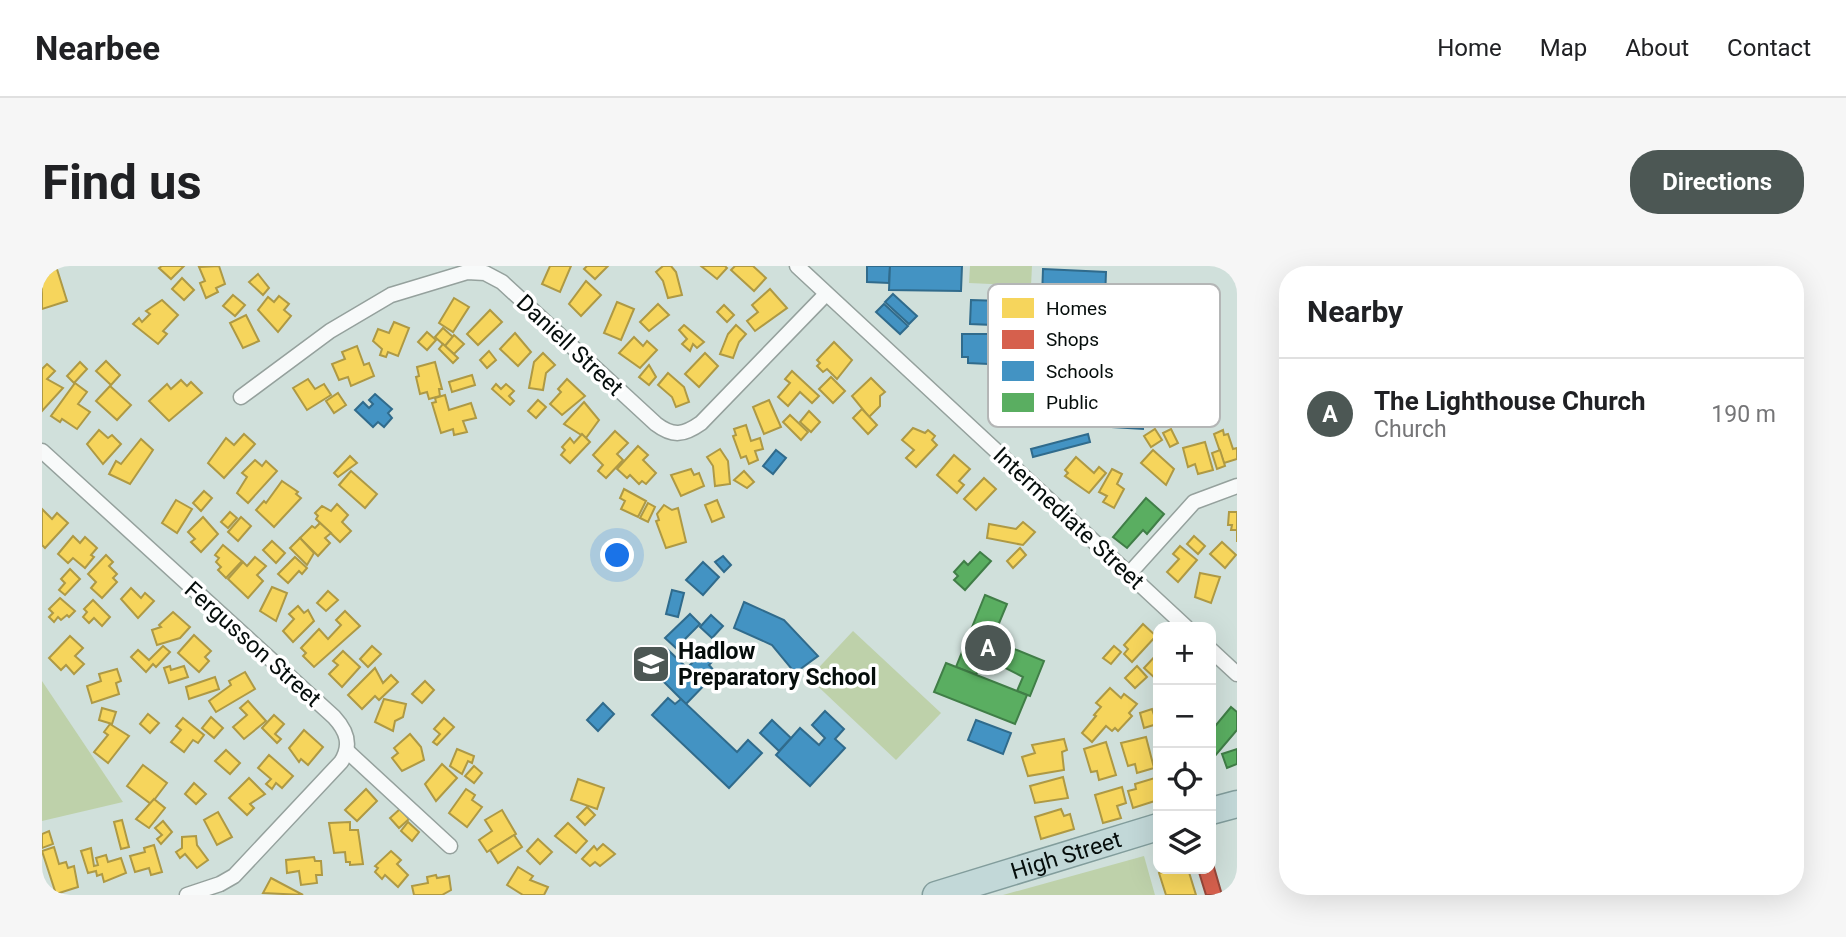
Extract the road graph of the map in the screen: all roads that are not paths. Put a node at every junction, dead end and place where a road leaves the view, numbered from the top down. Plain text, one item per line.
1 (797, 266) edge
2 (826, 293) junction
3 (241, 397) dead end
4 (42, 451) edge
5 (1237, 486) edge
6 (1129, 574) junction
7 (1181, 622) edge
8 (1216, 655) edge
9 (1237, 674) edge
10 (347, 751) junction
11 (1237, 803) edge
12 (1216, 809) edge
13 (1153, 829) edge
14 (450, 846) dead end
15 (187, 895) edge
16 (936, 895) edge

1 - 2 street, Intermediate Street
2 - 3 street, Daniell Street
2 - 6 street, Intermediate Street
4 - 10 street, Fergusson Street
5 - 6 street
6 - 7 street, Intermediate Street
8 - 9 street
10 - 14 street, Fergusson Street
10 - 15 street
11 - 12 highway
13 - 16 highway, High Street

